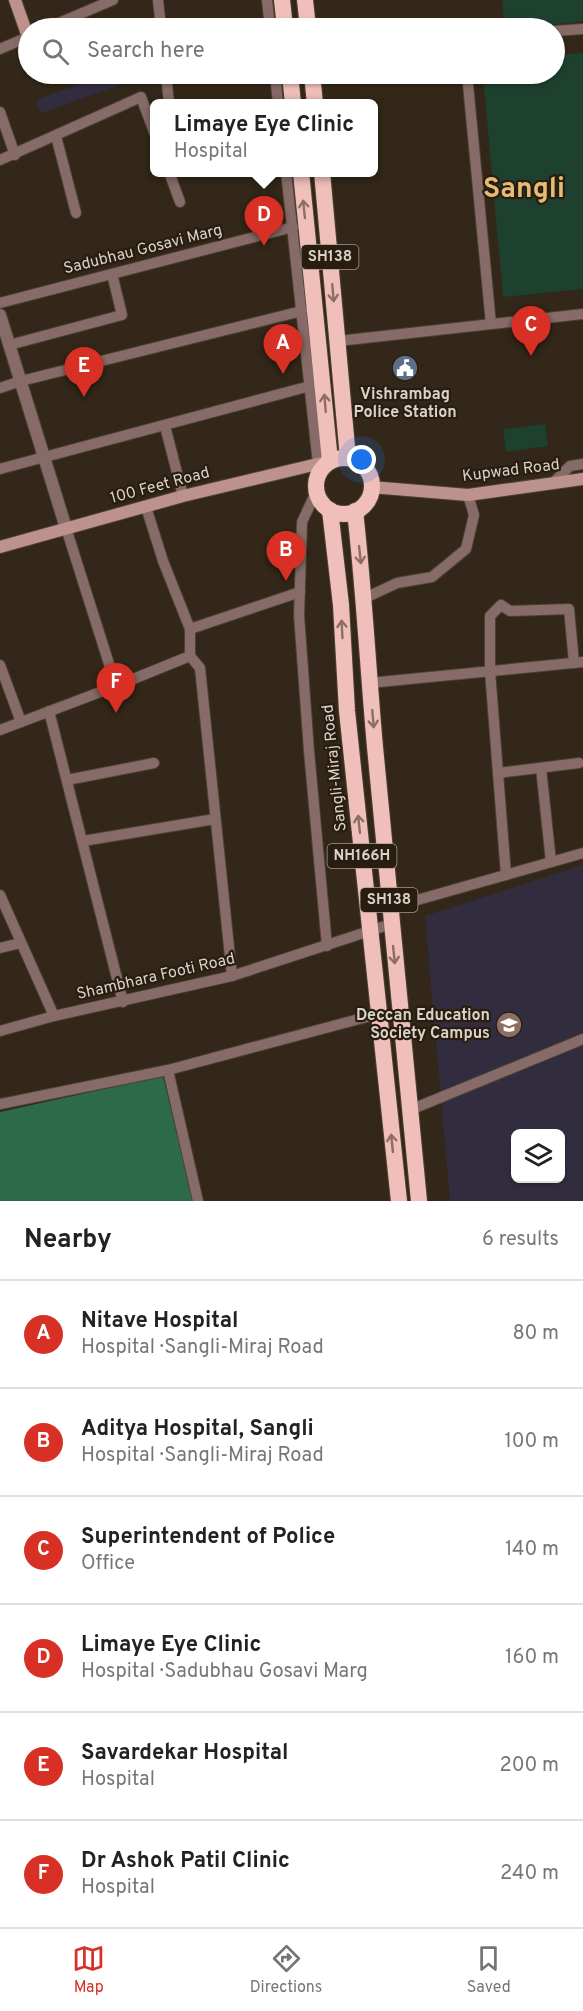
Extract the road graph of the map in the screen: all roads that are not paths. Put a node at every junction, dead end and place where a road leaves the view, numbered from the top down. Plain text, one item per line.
1 (15, 0) edge
2 (113, 0) edge
3 (158, 0) edge
4 (267, 0) edge
5 (282, 0) edge
6 (305, 0) edge
7 (21, 18) edge
8 (71, 18) edge
9 (160, 18) edge
10 (269, 18) edge
11 (284, 18) edge
12 (307, 18) edge
13 (583, 29) edge
14 (565, 30) edge
15 (18, 41) edge
16 (0, 49) edge
17 (167, 84) edge
18 (276, 84) edge
19 (291, 84) edge
20 (313, 84) edge
21 (468, 84) edge
22 (169, 99) edge
23 (278, 99) edge
24 (292, 99) edge
25 (314, 99) edge
26 (0, 112) edge
27 (150, 121) edge
28 (56, 136) junction
29 (15, 155) junction
30 (0, 160) edge
31 (171, 177) edge
32 (178, 177) edge
33 (287, 177) edge
34 (300, 177) edge
35 (322, 177) edge
36 (76, 213) dead end
37 (292, 227) junction
38 (112, 274) junction
39 (0, 303) edge
40 (302, 311) junction
41 (583, 314) edge
42 (0, 315) edge
43 (491, 324) junction
44 (338, 341) junction
45 (9, 345) junction
46 (21, 381) junction
47 (310, 386) junction
48 (0, 388) edge
49 (165, 426) junction
50 (45, 458) junction
51 (348, 458) junction
52 (324, 462) junction
53 (583, 464) edge
54 (0, 469) edge
55 (583, 479) edge
56 (552, 483) junction
57 (583, 485) edge
58 (371, 487) junction
59 (316, 492) junction
60 (468, 495) junction
61 (183, 496) junction
62 (146, 507) junction
63 (330, 510) junction
64 (355, 511) junction
65 (66, 528) junction
66 (0, 547) edge
67 (300, 592) junction
68 (365, 598) junction
69 (190, 629) junction
70 (190, 656) junction
71 (578, 662) edge
72 (0, 665) edge
73 (490, 671) junction
74 (369, 683) junction
75 (116, 686) junction
76 (50, 711) junction
77 (21, 722) junction
78 (0, 730) edge
79 (154, 763) dead end
80 (579, 763) dead end
81 (541, 768) junction
82 (498, 773) junction
83 (67, 780) junction
84 (215, 819) junction
85 (83, 841) junction
86 (583, 853) edge
87 (551, 862) junction
88 (506, 875) junction
89 (0, 896) edge
90 (390, 916) junction
91 (370, 931) junction
92 (21, 942) junction
93 (327, 946) junction
94 (0, 948) edge
95 (232, 976) junction
96 (123, 1002) junction
97 (378, 1014) junction
98 (54, 1016) junction
99 (0, 1031) edge
100 (583, 1039) edge
101 (168, 1070) junction
102 (0, 1104) edge
103 (410, 1110) junction
104 (198, 1201) edge
105 (399, 1201) edge
106 (419, 1201) edge

1 - 7 main road
2 - 8 street
3 - 9 street
4 - 10 street
5 - 11 highway
6 - 12 highway
13 - 14 street
15 - 16 street
17 - 22 street
18 - 23 street
19 - 24 highway
20 - 25 highway
21 - 43 street
26 - 29 street
27 - 28 street
28 - 29 street
28 - 36 street
29 - 30 street
31 - 32 street
33 - 37 street
52 -> 34 highway
35 -> 44 highway, SH138
37 - 38 street, Sadubhau Gosavi Marg
37 - 40 street
38 - 39 street, Sadubhau Gosavi Marg
38 - 45 street
40 - 46 street
40 - 47 street
41 - 43 street
42 - 45 street
43 - 44 street
44 - 51 highway
45 - 46 street
46 - 48 street
46 - 50 street
47 - 49 street
47 - 52 street
49 - 50 street
49 - 61 street
50 - 54 street
50 - 65 street
51 - 52 highway
51 - 58 highway
52 - 59 highway
52 - 61 main road, 100 Feet Road
53 - 56 street
55 - 56 main road, Kupwad Road
56 - 57 street
56 - 60 main road, Kupwad Road
58 - 60 main road, Kupwad Road
58 - 64 highway
59 - 63 highway
59 - 67 street
60 - 68 street
61 - 62 main road, 100 Feet Road
62 - 65 main road, 100 Feet Road
62 - 69 street
63 - 64 highway
91 -> 63 highway, Sangli-Miraj Road / NH166H
64 -> 68 highway, SH138
65 - 66 main road, 100 Feet Road
65 - 75 street
67 - 69 street
67 - 93 street
68 - 74 highway, SH138
69 - 70 street
70 - 75 street
70 - 84 street
71 - 73 street
71 - 73 street
72 - 77 street
73 - 74 street
73 - 82 street
74 -> 90 highway, SH138
75 - 76 street
76 - 77 street
76 - 83 street
77 - 78 street
79 - 83 street
80 - 81 street
81 - 82 street
81 - 87 street
82 - 88 street
83 - 85 street
84 - 85 street
84 - 95 street
85 - 96 street
86 - 87 street, Shambhara Footi Road
87 - 88 street, Shambhara Footi Road
88 - 90 street, Shambhara Footi Road
89 - 92 street
90 - 91 street, Shambhara Footi Road
90 -> 103 highway, SH138
91 - 93 street, Shambhara Footi Road
91 - 97 highway, Sangli-Miraj Road / NH166H
92 - 94 street
92 - 98 street
93 - 95 street, Shambhara Footi Road
95 - 96 street, Shambhara Footi Road
96 - 98 street, Shambhara Footi Road
97 - 101 street
105 -> 97 highway, Sangli-Miraj Road / NH166H
98 - 99 street, Shambhara Footi Road
100 - 103 street
101 - 102 street
101 - 104 street
103 - 106 highway, SH138

